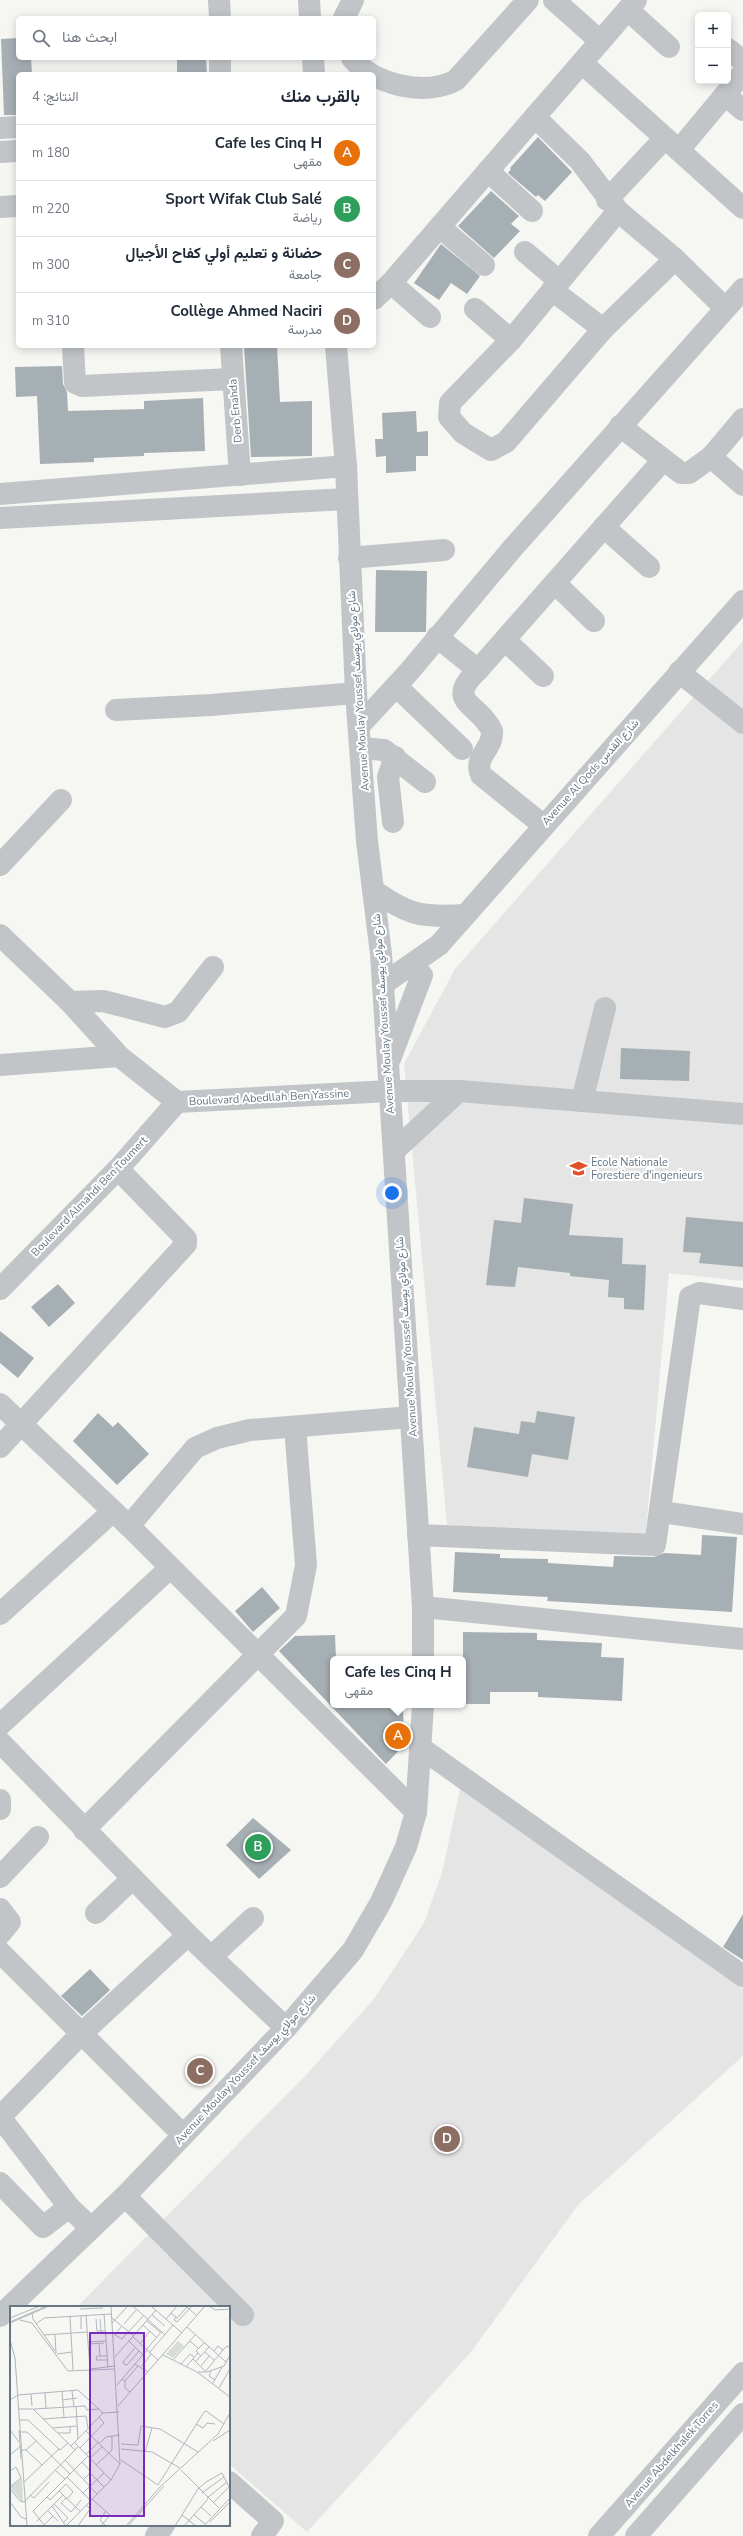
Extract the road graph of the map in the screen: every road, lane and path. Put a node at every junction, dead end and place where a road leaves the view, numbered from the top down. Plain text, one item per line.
1 (219, 0) edge
2 (309, 0) edge
3 (352, 0) edge
4 (528, 0) edge
5 (554, 0) edge
6 (632, 5) edge
7 (220, 16) edge
8 (310, 16) edge
9 (345, 16) edge
10 (600, 41) junction
11 (669, 47) dead end
12 (731, 51) edge
13 (220, 60) edge
14 (313, 60) edge
15 (354, 60) edge
16 (743, 61) edge
17 (582, 63) junction
18 (220, 72) edge
19 (314, 72) edge
20 (370, 72) edge
21 (743, 73) edge
22 (376, 75) edge
23 (725, 95) junction
24 (743, 110) edge
25 (535, 117) junction
26 (16, 127) edge
27 (0, 128) edge
28 (672, 144) junction
29 (16, 151) edge
30 (0, 152) edge
31 (488, 171) junction
32 (16, 206) edge
33 (613, 206) junction
34 (0, 207) edge
35 (743, 208) edge
36 (532, 211) dead end
37 (440, 227) junction
38 (525, 252) dead end
39 (675, 259) junction
40 (484, 265) dead end
41 (392, 283) junction
42 (556, 285) junction
43 (743, 289) edge
44 (376, 297) edge
45 (725, 308) junction
46 (475, 309) dead end
47 (430, 317) dead end
48 (603, 329) junction
49 (511, 340) junction
50 (73, 348) edge
51 (231, 348) edge
52 (336, 348) edge
53 (232, 379) junction
54 (743, 419) edge
55 (620, 426) junction
56 (712, 457) junction
57 (663, 460) junction
58 (346, 466) junction
59 (240, 475) junction
60 (743, 485) edge
61 (0, 494) edge
62 (347, 499) junction
63 (0, 518) edge
64 (604, 527) junction
65 (444, 550) dead end
66 (349, 558) junction
67 (650, 567) dead end
68 (555, 583) junction
69 (743, 601) edge
70 (594, 621) dead end
71 (438, 637) junction
72 (505, 640) junction
73 (478, 670) junction
74 (679, 672) junction
75 (544, 676) dead end
76 (396, 686) junction
77 (356, 693) junction
78 (116, 710) dead end
79 (743, 723) edge
80 (359, 726) junction
81 (361, 748) junction
82 (462, 749) dead end
83 (395, 757) junction
84 (425, 782) dead end
85 (61, 800) dead end
86 (393, 822) dead end
87 (544, 825) junction
88 (0, 865) edge
89 (373, 890) junction
90 (465, 915) junction
91 (0, 935) edge
92 (439, 945) junction
93 (213, 967) dead end
94 (422, 975) junction
95 (383, 984) junction
96 (70, 1002) junction
97 (605, 1008) dead end
98 (385, 1016) junction
99 (119, 1056) junction
100 (0, 1066) edge
101 (388, 1066) junction
102 (390, 1091) junction
103 (459, 1091) junction
104 (582, 1101) junction
105 (177, 1102) junction
106 (743, 1114) edge
107 (394, 1151) junction
108 (118, 1169) junction
109 (0, 1289) edge
110 (743, 1298) edge
111 (0, 1404) edge
112 (411, 1417) junction
113 (21, 1423) junction
114 (295, 1427) junction
115 (0, 1447) edge
116 (112, 1512) junction
117 (662, 1512) junction
118 (743, 1524) edge
119 (129, 1526) junction
120 (418, 1535) junction
121 (170, 1568) junction
122 (423, 1607) junction
123 (0, 1614) edge
124 (743, 1639) edge
125 (257, 1655) junction
126 (423, 1656) edge
127 (423, 1708) edge
128 (0, 1725) edge
129 (0, 1742) edge
130 (421, 1748) junction
131 (0, 1800) edge
132 (0, 1809) edge
133 (416, 1812) junction
134 (84, 1830) junction
135 (38, 1837) dead end
136 (0, 1877) edge
137 (132, 1879) junction
138 (96, 1913) dead end
139 (254, 1918) dead end
140 (188, 1935) junction
141 (0, 1952) edge
142 (211, 1957) junction
143 (743, 1976) edge
144 (286, 2028) junction
145 (82, 2034) junction
146 (0, 2117) edge
147 (182, 2134) junction
148 (0, 2183) edge
149 (125, 2196) junction
150 (69, 2207) junction
151 (90, 2228) junction
152 (21, 2303) edge
153 (10, 2309) edge
154 (0, 2315) edge
155 (242, 2315) dead end
156 (743, 2373) edge
157 (743, 2414) edge
158 (230, 2483) edge
159 (163, 2526) edge
160 (267, 2528) edge
161 (156, 2536) edge
162 (599, 2536) edge
163 (636, 2536) edge

1 - 7 street
2 - 8 street
3 - 9 street
4 - 22 street
5 - 10 street
6 - 10 street
6 - 11 street
10 - 17 street
12 - 16 street
13 - 18 street
14 - 19 street
15 - 20 street
17 - 25 street
17 - 28 street
21 - 23 street
23 - 24 street
23 - 28 street
25 - 31 street
25 - 33 street
26 - 27 street
28 - 33 street
28 - 35 street
29 - 30 street
31 - 36 street
31 - 37 street
32 - 34 street
33 - 39 street
33 - 42 street
37 - 40 street
37 - 41 street
38 - 42 street
39 - 45 street
39 - 48 street
41 - 44 street
41 - 47 street
42 - 48 street
42 - 49 street
43 - 45 street
45 - 55 street
46 - 49 street
48 - 49 street
50 - 53 street
51 - 53 street, Derb Enahda
52 - 58 street, Avenue Moulay Youssef شارع مولاي يوسف
53 - 59 street, Derb Enahda
54 - 56 street
55 - 57 street
55 - 71 street
56 - 57 street
56 - 60 street
57 - 64 street
58 - 59 street
58 - 62 street, Avenue Moulay Youssef شارع مولاي يوسف
59 - 61 street
62 - 63 street
62 - 66 street, Avenue Moulay Youssef شارع مولاي يوسف
64 - 67 street
64 - 68 street
65 - 66 street
66 - 77 street, Avenue Moulay Youssef شارع مولاي يوسف
68 - 70 street
68 - 72 street
69 - 74 street, Avenue Al Qods شارع القدس
71 - 73 street
71 - 76 street
72 - 73 street
72 - 75 street
73 - 87 street
74 - 79 street
74 - 87 street, Avenue Al Qods شارع القدس
76 - 80 street
76 - 82 street
77 - 78 street
77 - 80 street, Avenue Moulay Youssef شارع مولاي يوسف
80 - 81 street, Avenue Moulay Youssef شارع مولاي يوسف
81 - 83 street
81 - 89 street, Avenue Moulay Youssef شارع مولاي يوسف
83 - 84 street
83 - 86 street
85 - 88 street
87 - 90 street, Avenue Al Qods شارع القدس
89 - 90 street
89 - 95 street, Avenue Moulay Youssef شارع مولاي يوسف
90 - 92 street, Avenue Al Qods شارع القدس
91 - 96 street, Boulevard Abedllah Ben Yassine
92 - 94 street, Avenue Al Qods شارع القدس
92 - 95 street, Avenue Al Qods شارع القدس
93 - 96 street
94 - 98 street, Avenue Al Qods شارع القدس
94 - 101 street
95 - 98 street, Avenue Moulay Youssef شارع مولاي يوسف
96 - 99 street, Boulevard Abedllah Ben Yassine
97 - 104 street
98 - 101 street, Avenue Moulay Youssef شارع مولاي يوسف
99 - 100 street
99 - 105 street, Boulevard Abedllah Ben Yassine
101 - 102 street, Avenue Moulay Youssef شارع مولاي يوسف
102 - 103 street, Boulevard Abedllah Ben Yassine
102 - 105 street, Boulevard Abedllah Ben Yassine
102 - 107 street, Avenue Moulay Youssef شارع مولاي يوسف
103 - 104 street, Boulevard Abedllah Ben Yassine
103 - 107 street
104 - 106 street, Boulevard Abedllah Ben Yassine
105 - 108 street, Boulevard Almahdi Ben Toumert
107 - 112 street, Avenue Moulay Youssef شارع مولاي يوسف
108 - 109 street, Boulevard Almahdi Ben Toumert
108 - 113 street
110 - 117 street
111 - 113 street
112 - 114 street
112 - 120 street, Avenue Moulay Youssef شارع مولاي يوسف
113 - 115 street
113 - 116 street
114 - 119 street
114 - 125 street
116 - 119 street
116 - 123 street
117 - 118 street
117 - 120 street
119 - 121 street
120 - 122 street, Avenue Moulay Youssef شارع مولاي يوسف
121 - 125 street
121 - 128 street
122 - 124 street
122 - 126 street, Avenue Moulay Youssef شارع مولاي يوسف
125 - 133 street
125 - 134 street
127 - 130 street, Avenue Moulay Youssef شارع مولاي يوسف
129 - 134 street
130 - 133 street, Avenue Moulay Youssef شارع مولاي يوسف
130 - 143 street
131 - 132 street
133 - 144 street, Avenue Moulay Youssef شارع مولاي يوسف
134 - 137 street
135 - 136 street
137 - 138 street
137 - 140 street
139 - 142 street
140 - 142 street
140 - 145 street
141 - 145 street
142 - 144 street
144 - 147 street, Avenue Moulay Youssef شارع مولاي يوسف
145 - 146 street
145 - 147 street
146 - 150 street
147 - 149 street, Avenue Moulay Youssef شارع مولاي يوسف
148 - 150 street
149 - 151 street, Avenue Moulay Youssef شارع مولاي يوسف
149 - 155 street
150 - 151 street
151 - 152 street, Avenue Moulay Youssef شارع مولاي يوسف
153 - 154 street, Avenue Moulay Youssef شارع مولاي يوسف
156 - 162 street, Avenue Abdelkhalek Torres
157 - 163 street
158 - 160 street
159 - 161 street

